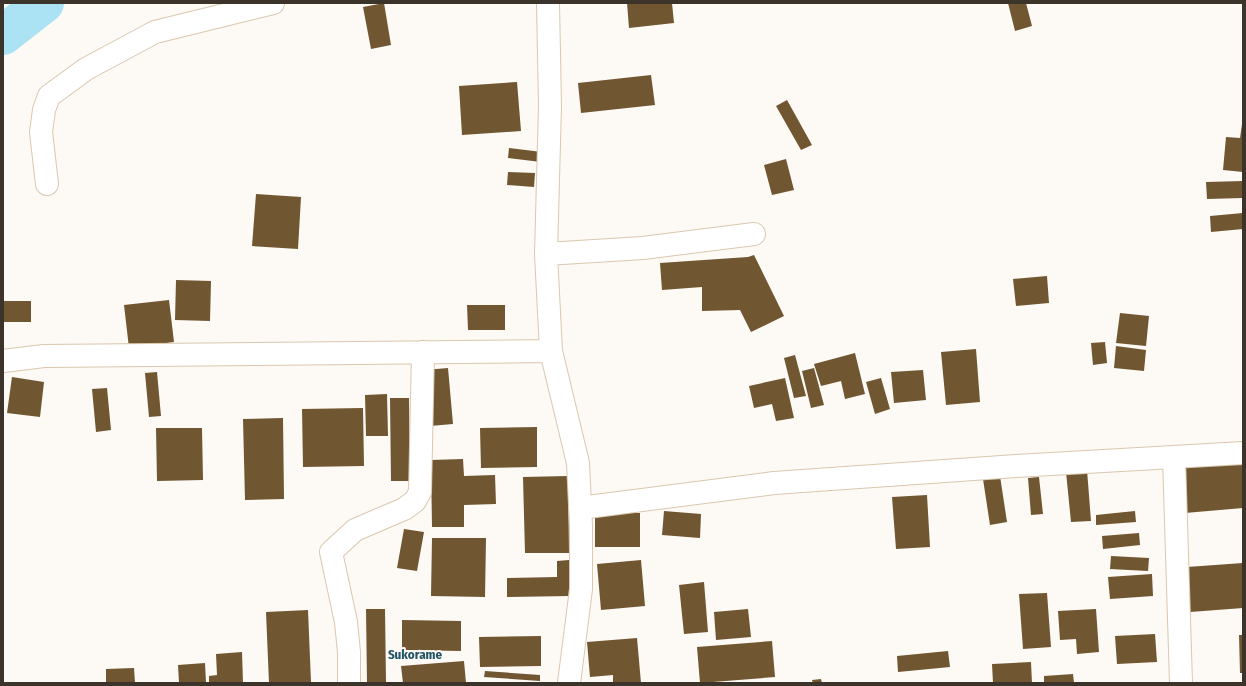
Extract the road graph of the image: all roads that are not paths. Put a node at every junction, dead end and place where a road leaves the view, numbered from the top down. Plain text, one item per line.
1 (273, 3) edge
2 (548, 3) edge
3 (47, 184) dead end
4 (754, 234) dead end
5 (546, 254) junction
6 (552, 351) junction
7 (423, 352) junction
8 (3, 361) edge
9 (1243, 453) edge
10 (1174, 457) junction
11 (580, 508) junction
12 (349, 683) edge
13 (569, 683) edge
14 (1182, 683) edge

1 - 3 street
2 - 5 street
4 - 5 street
5 - 6 street
6 - 7 street
6 - 11 street
7 - 8 street
7 - 12 street
9 - 10 street
10 - 11 street
10 - 14 street
11 - 13 street

